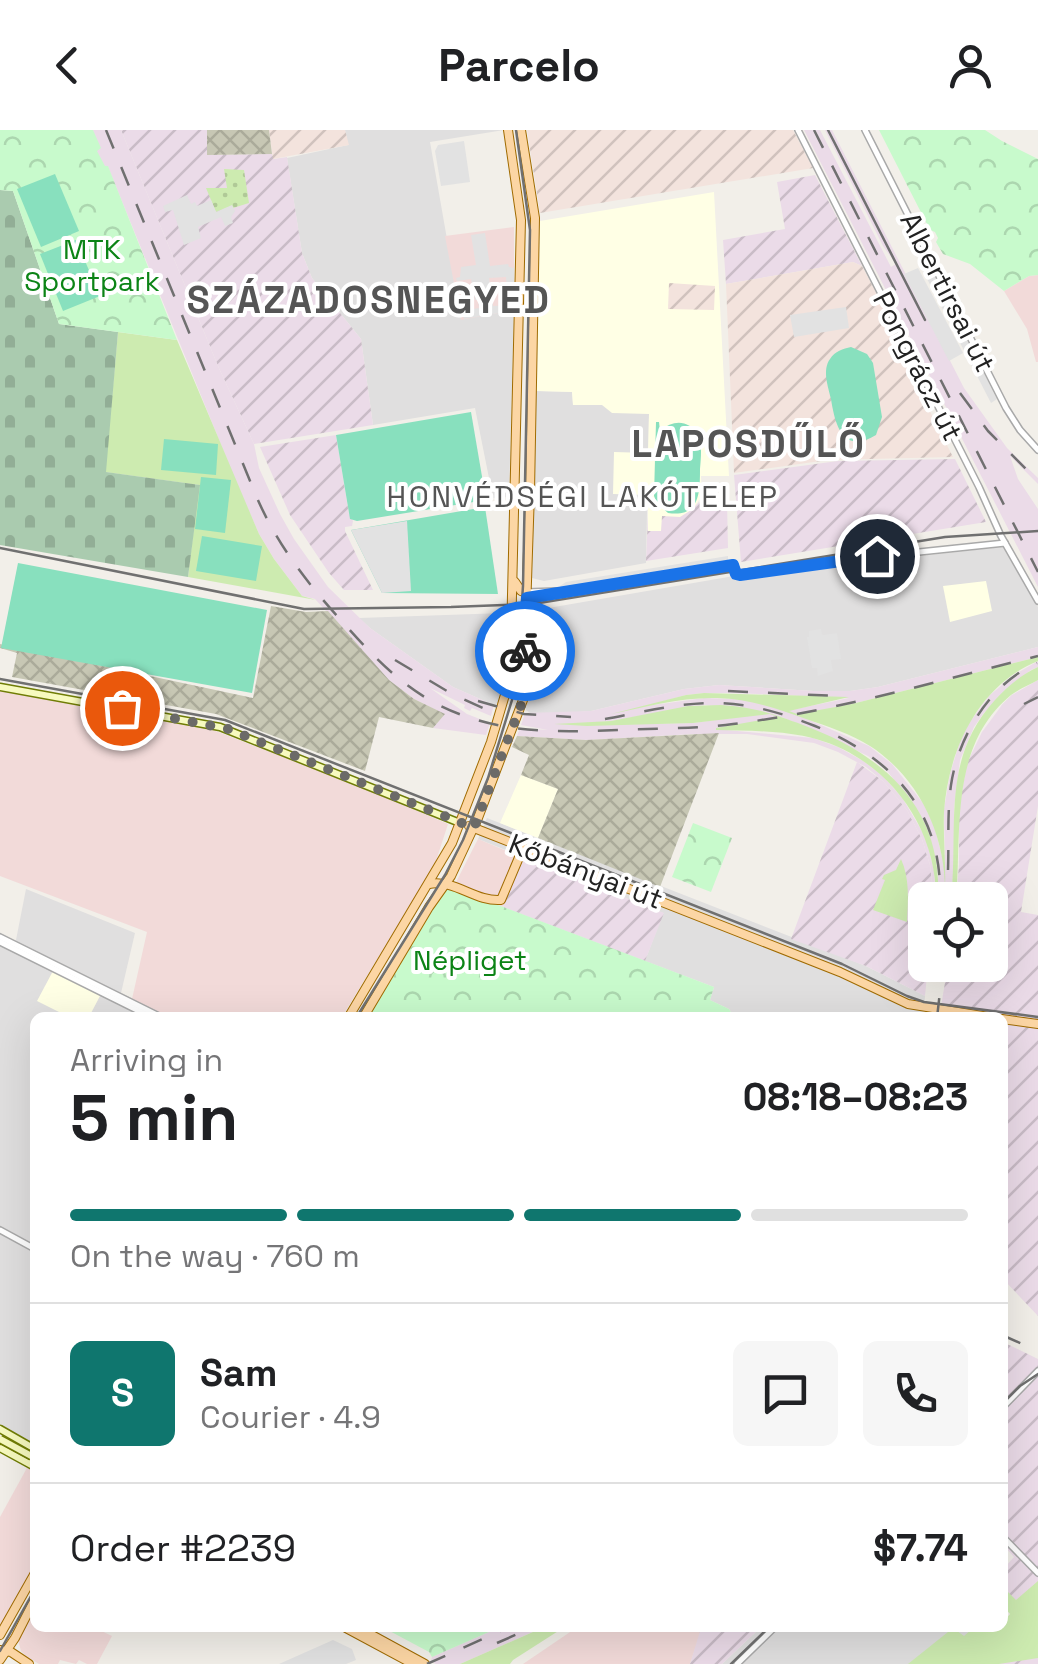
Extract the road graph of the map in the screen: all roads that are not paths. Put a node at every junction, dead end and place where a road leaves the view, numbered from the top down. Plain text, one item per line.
1 (508, 130) edge
2 (521, 130) edge
3 (798, 130) edge
4 (865, 130) edge
5 (1038, 450) edge
6 (1005, 543) junction
7 (526, 596) junction
8 (1038, 601) edge
9 (0, 687) edge
10 (460, 822) junction
11 (474, 828) junction
12 (523, 848) junction
13 (446, 883) junction
14 (429, 884) junction
15 (0, 939) edge
16 (141, 1012) edge
17 (151, 1012) edge
18 (352, 1012) edge
19 (366, 1012) edge
20 (958, 1012) edge
21 (1008, 1019) edge
22 (1038, 1024) edge
23 (0, 1230) edge
24 (30, 1247) edge
25 (1038, 1371) edge
26 (1008, 1402) edge
27 (0, 1429) edge
28 (0, 1439) edge
29 (30, 1446) edge
30 (0, 1448) edge
31 (30, 1454) edge
32 (30, 1464) edge
33 (1008, 1542) edge
34 (1038, 1573) edge
35 (30, 1582) edge
36 (30, 1609) edge
37 (353, 1632) edge
38 (366, 1632) edge
39 (770, 1632) edge
40 (1, 1636) edge
41 (15, 1638) junction
42 (2, 1652) edge
43 (22, 1662) edge
44 (413, 1664) edge
45 (425, 1664) edge
46 (737, 1664) edge

1 - 7 main road
2 - 7 main road
3 - 6 street, Pongrácz út
4 - 5 street, Albertirsai út
6 - 7 street
6 - 8 street, Pongrácz út
7 - 10 main road
7 - 11 main road
9 - 10 main road, Kőbányai út
10 - 11 main road, Kőbányai út
10 - 14 main road
11 - 12 main road, Kőbányai út
11 - 13 main road
12 - 13 main road
12 - 20 main road, Kőbányai út
13 - 14 main road
13 - 19 main road
14 - 18 main road
15 - 16 street
15 - 17 street
21 - 22 main road
23 - 24 street
25 - 26 street
27 - 29 main road
28 - 31 main road, bridge
30 - 32 main road
33 - 34 street
35 - 40 main road
36 - 41 main road
37 - 44 main road
38 - 45 main road
39 - 46 street
41 - 42 main road
41 - 43 main road
42 - 43 main road

